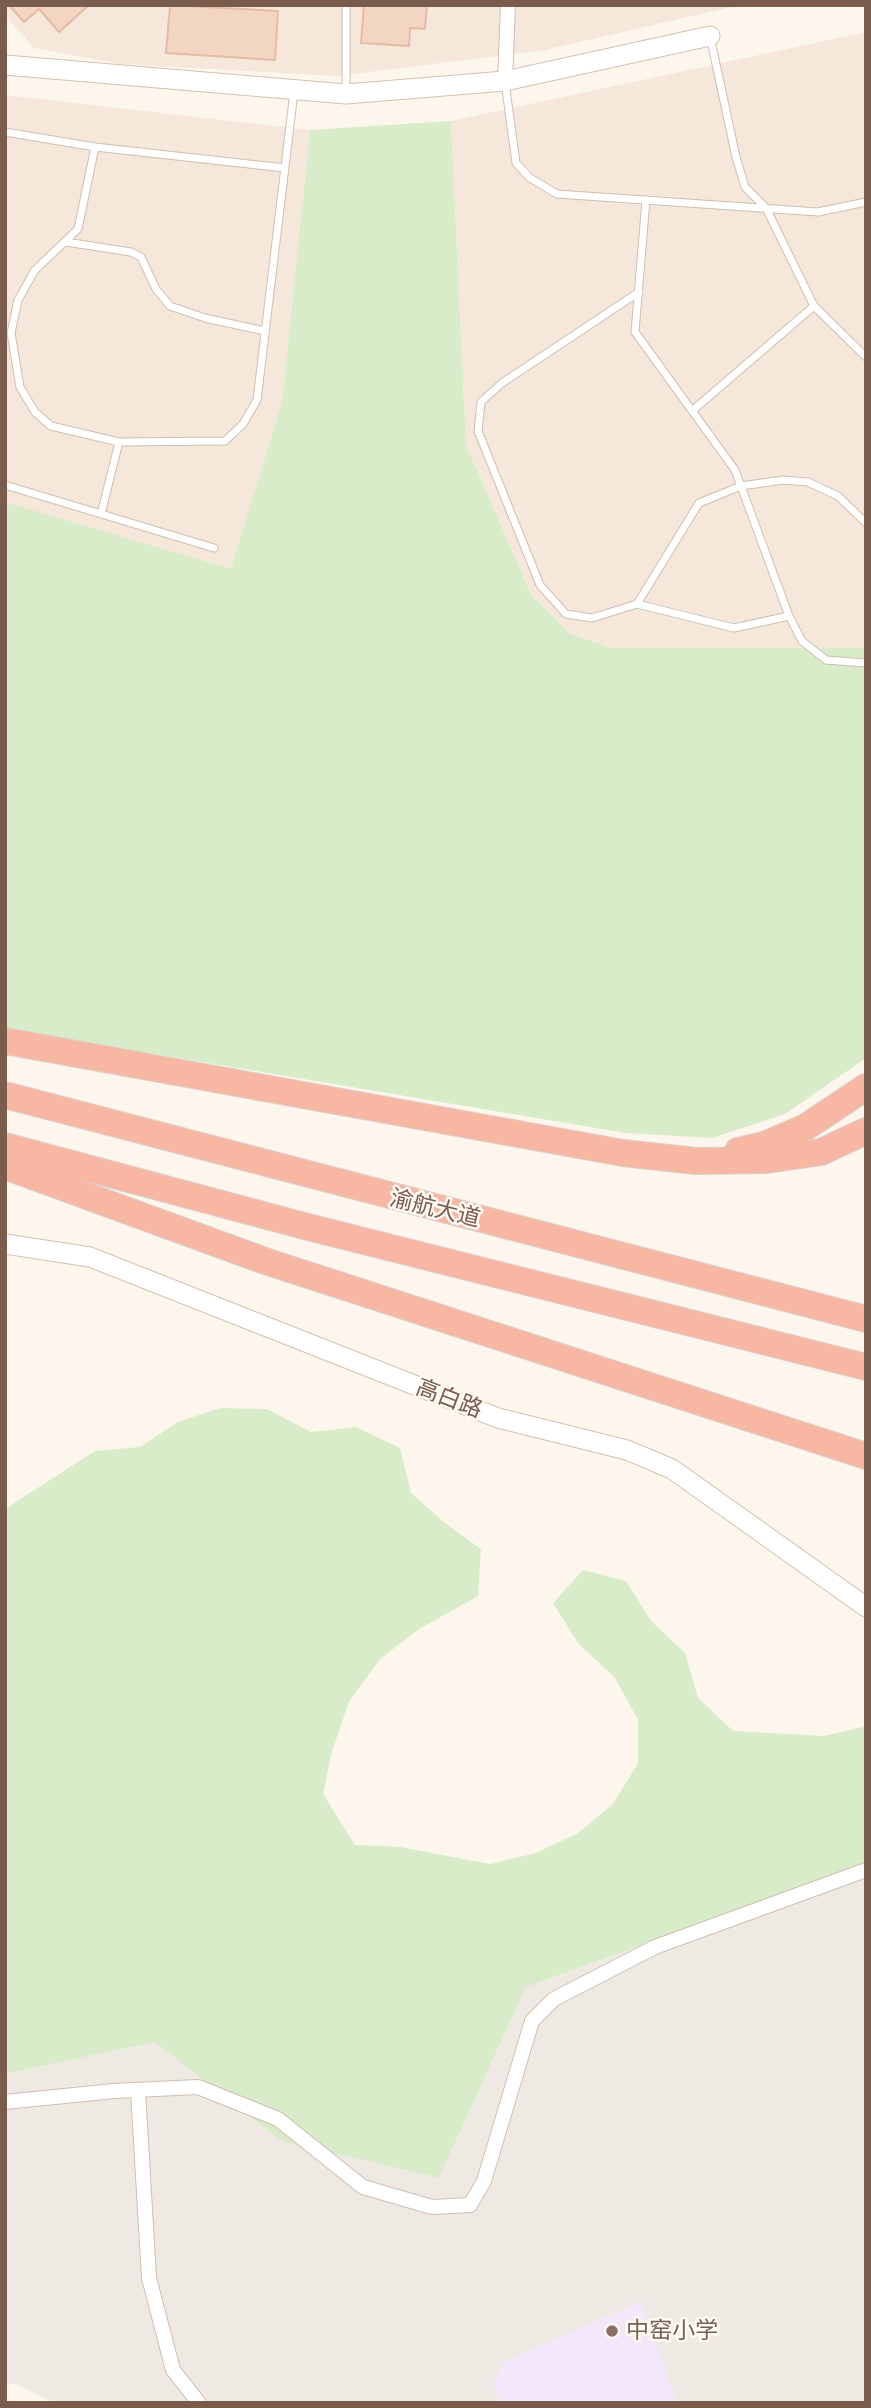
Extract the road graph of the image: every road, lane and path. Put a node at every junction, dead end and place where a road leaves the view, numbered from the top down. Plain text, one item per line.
1 (346, 5) edge
2 (508, 5) edge
3 (710, 36) joint
4 (5, 65) edge
5 (505, 81) junction
6 (295, 92) junction
7 (346, 94) junction
8 (5, 132) edge
9 (96, 147) junction
10 (285, 168) junction
11 (646, 200) junction
12 (866, 202) edge
13 (766, 208) junction
14 (66, 242) junction
15 (639, 292) junction
16 (814, 306) junction
17 (5, 312) edge
18 (15, 313) junction
19 (265, 331) junction
20 (866, 357) edge
21 (692, 411) junction
22 (118, 442) junction
23 (5, 485) edge
24 (741, 486) junction
25 (101, 513) junction
26 (866, 523) edge
27 (214, 548) dead end
28 (637, 604) junction
29 (789, 615) junction
30 (866, 663) edge
31 (5, 1041) edge
32 (866, 1087) edge
33 (5, 1095) edge
34 (866, 1131) edge
35 (5, 1146) edge
36 (696, 1161) junction
37 (5, 1166) edge
38 (5, 1244) edge
39 (866, 1319) edge
40 (866, 1367) edge
41 (866, 1456) edge
42 (866, 1606) edge
43 (866, 1870) edge
44 (138, 2091) junction
45 (5, 2102) edge
46 (199, 2403) edge

1 - 7 lane
2 - 5 street
3 - 5 street
3 - 13 lane
4 - 6 street
5 - 7 street
5 - 11 lane
6 - 7 street
6 - 10 lane
8 - 9 lane
9 - 10 lane
9 - 14 lane
10 - 19 lane
11 - 13 lane
11 - 15 lane
12 - 13 lane
13 - 16 lane
14 - 18 lane
14 - 19 lane
15 - 21 lane
15 - 28 lane
16 - 20 lane
16 - 21 lane
17 - 18 lane
18 - 22 lane
19 - 22 lane
21 - 24 lane
22 - 25 lane
23 - 25 lane
24 - 26 lane
24 - 28 lane
24 - 29 lane
25 - 27 lane
28 - 29 lane
29 - 30 lane
31 - 36 highway
32 - 36 highway
33 - 39 highway, 渝航大道
34 - 36 highway
35 - 40 highway
37 - 41 highway
38 - 42 street, 高白路
43 - 44 street
44 - 45 street
44 - 46 street

